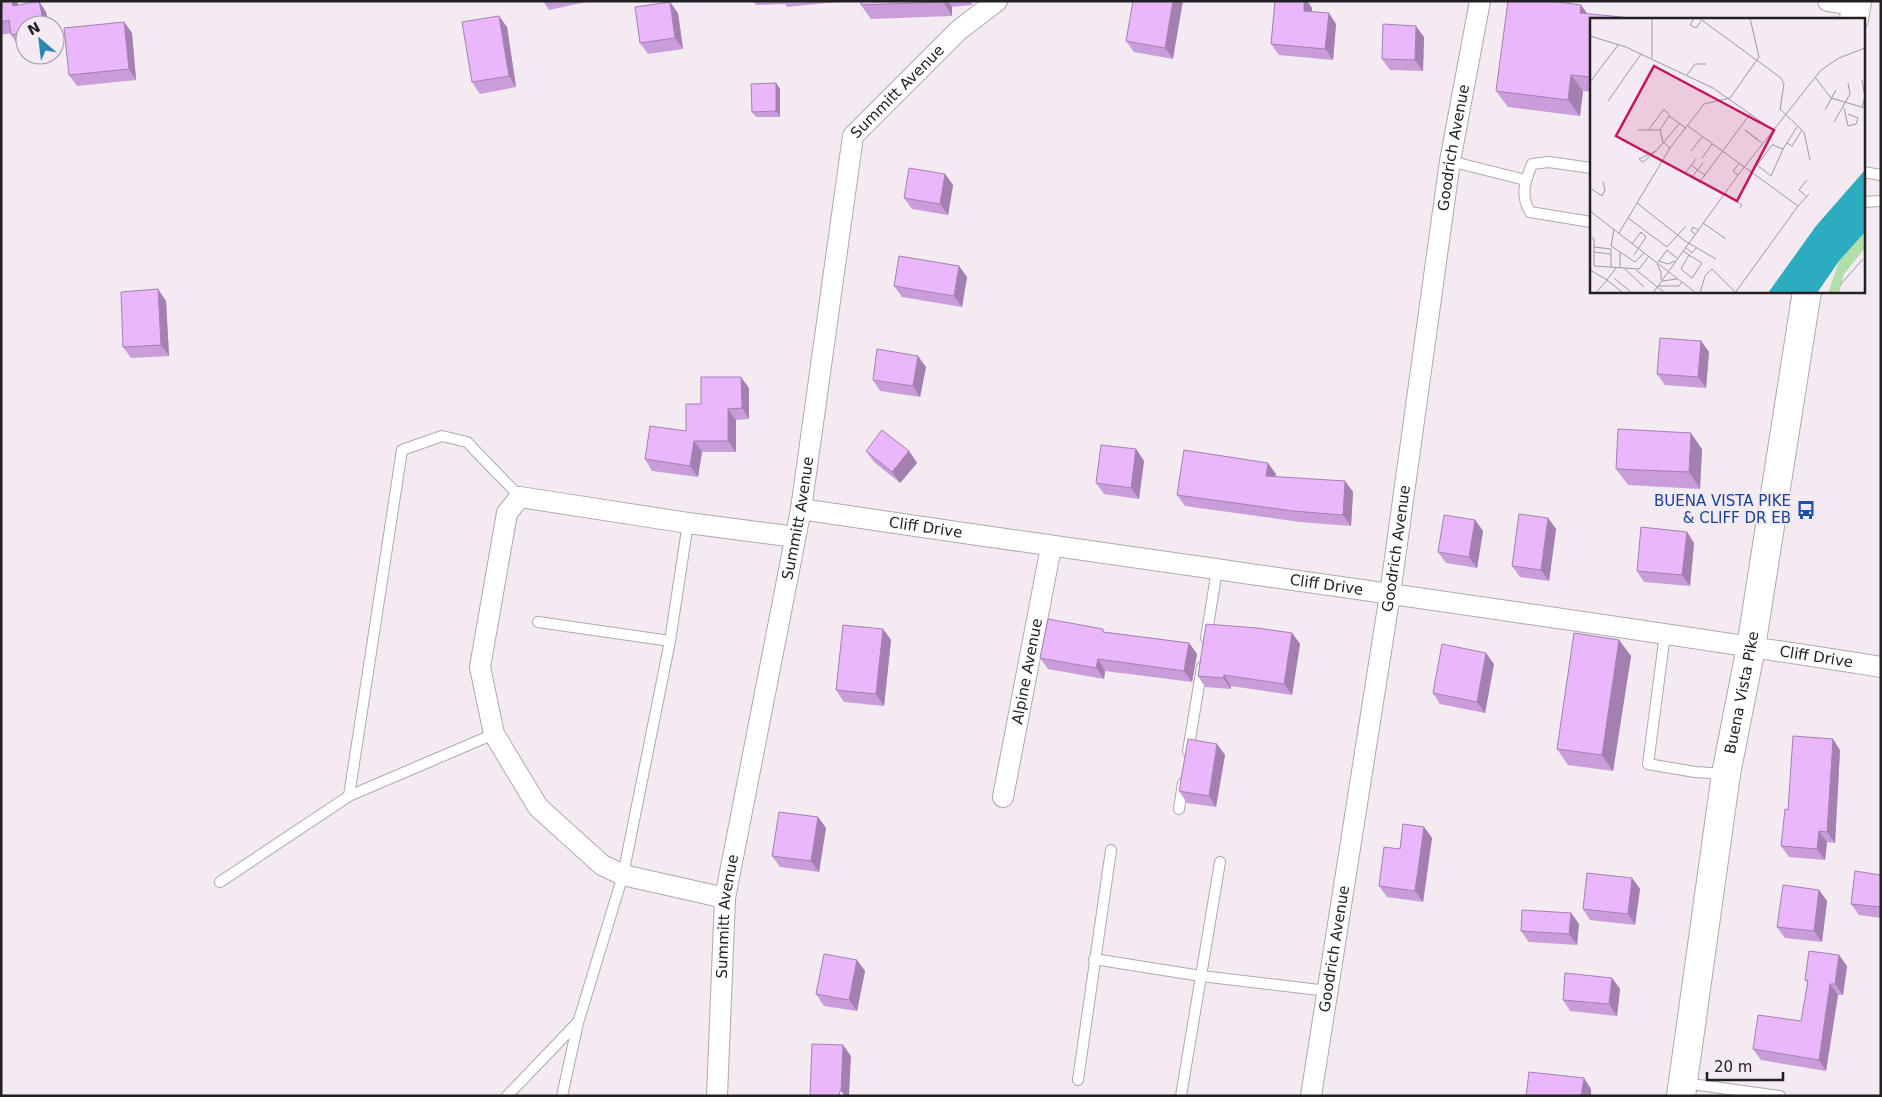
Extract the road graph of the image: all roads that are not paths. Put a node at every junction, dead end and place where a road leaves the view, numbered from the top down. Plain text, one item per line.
1 (997, 1) edge
2 (1480, 1) edge
3 (1828, 1) edge
4 (1856, 8) edge
5 (1450, 162) junction
6 (1590, 168) edge
7 (1864, 172) edge
8 (1881, 175) edge
9 (1525, 180) junction
10 (1881, 201) edge
11 (1864, 202) edge
12 (1590, 222) edge
13 (1807, 292) edge
14 (520, 497) junction
15 (801, 509) junction
16 (688, 522) junction
17 (796, 537) junction
18 (1051, 547) junction
19 (1217, 570) junction
20 (1390, 594) junction
21 (538, 622) dead end
22 (1665, 634) junction
23 (670, 641) junction
24 (1751, 647) junction
25 (1881, 667) edge
26 (494, 734) junction
27 (1726, 774) junction
28 (349, 796) junction
29 (1004, 797) dead end
30 (1179, 809) dead end
31 (1111, 850) dead end
32 (1220, 862) dead end
33 (623, 875) junction
34 (220, 882) dead end
35 (725, 898) junction
36 (1094, 959) junction
37 (1202, 976) junction
38 (1328, 991) junction
39 (578, 1023) junction
40 (1078, 1080) dead end
41 (1682, 1089) edge
42 (506, 1096) edge
43 (562, 1096) edge
44 (717, 1096) edge
45 (1181, 1096) edge
46 (1312, 1096) edge
47 (1780, 1096) edge

1 - 15 street, Summitt Avenue
2 - 5 street, Goodrich Avenue
3 - 4 street
5 - 9 lane
5 - 20 street, Goodrich Avenue
6 - 9 lane
7 - 8 lane
9 - 12 lane
10 - 11 lane
13 - 24 main road, Buena Vista Pike
14 - 16 street
14 - 26 street
14 - 28 lane
15 - 17 street, Summitt Avenue
15 - 18 street, Cliff Drive
16 - 17 street
16 - 23 lane
17 - 35 street, Summitt Avenue
18 - 19 street, Cliff Drive
18 - 29 street, Alpine Avenue
19 - 20 street, Cliff Drive
19 - 30 lane
20 - 22 street, Cliff Drive
20 - 38 street, Goodrich Avenue
21 - 23 lane
22 - 24 street, Cliff Drive
22 - 27 lane
23 - 33 lane
24 - 25 street, Cliff Drive
24 - 27 main road, Buena Vista Pike
26 - 28 lane
26 - 33 street
27 - 41 main road, Buena Vista Pike
28 - 34 lane
31 - 36 lane
32 - 37 lane
33 - 35 street
33 - 39 lane
35 - 44 street, Summitt Avenue
36 - 37 lane
36 - 40 lane
37 - 38 lane
37 - 45 lane
38 - 46 street, Goodrich Avenue
39 - 42 lane
39 - 43 lane
41 - 47 lane

